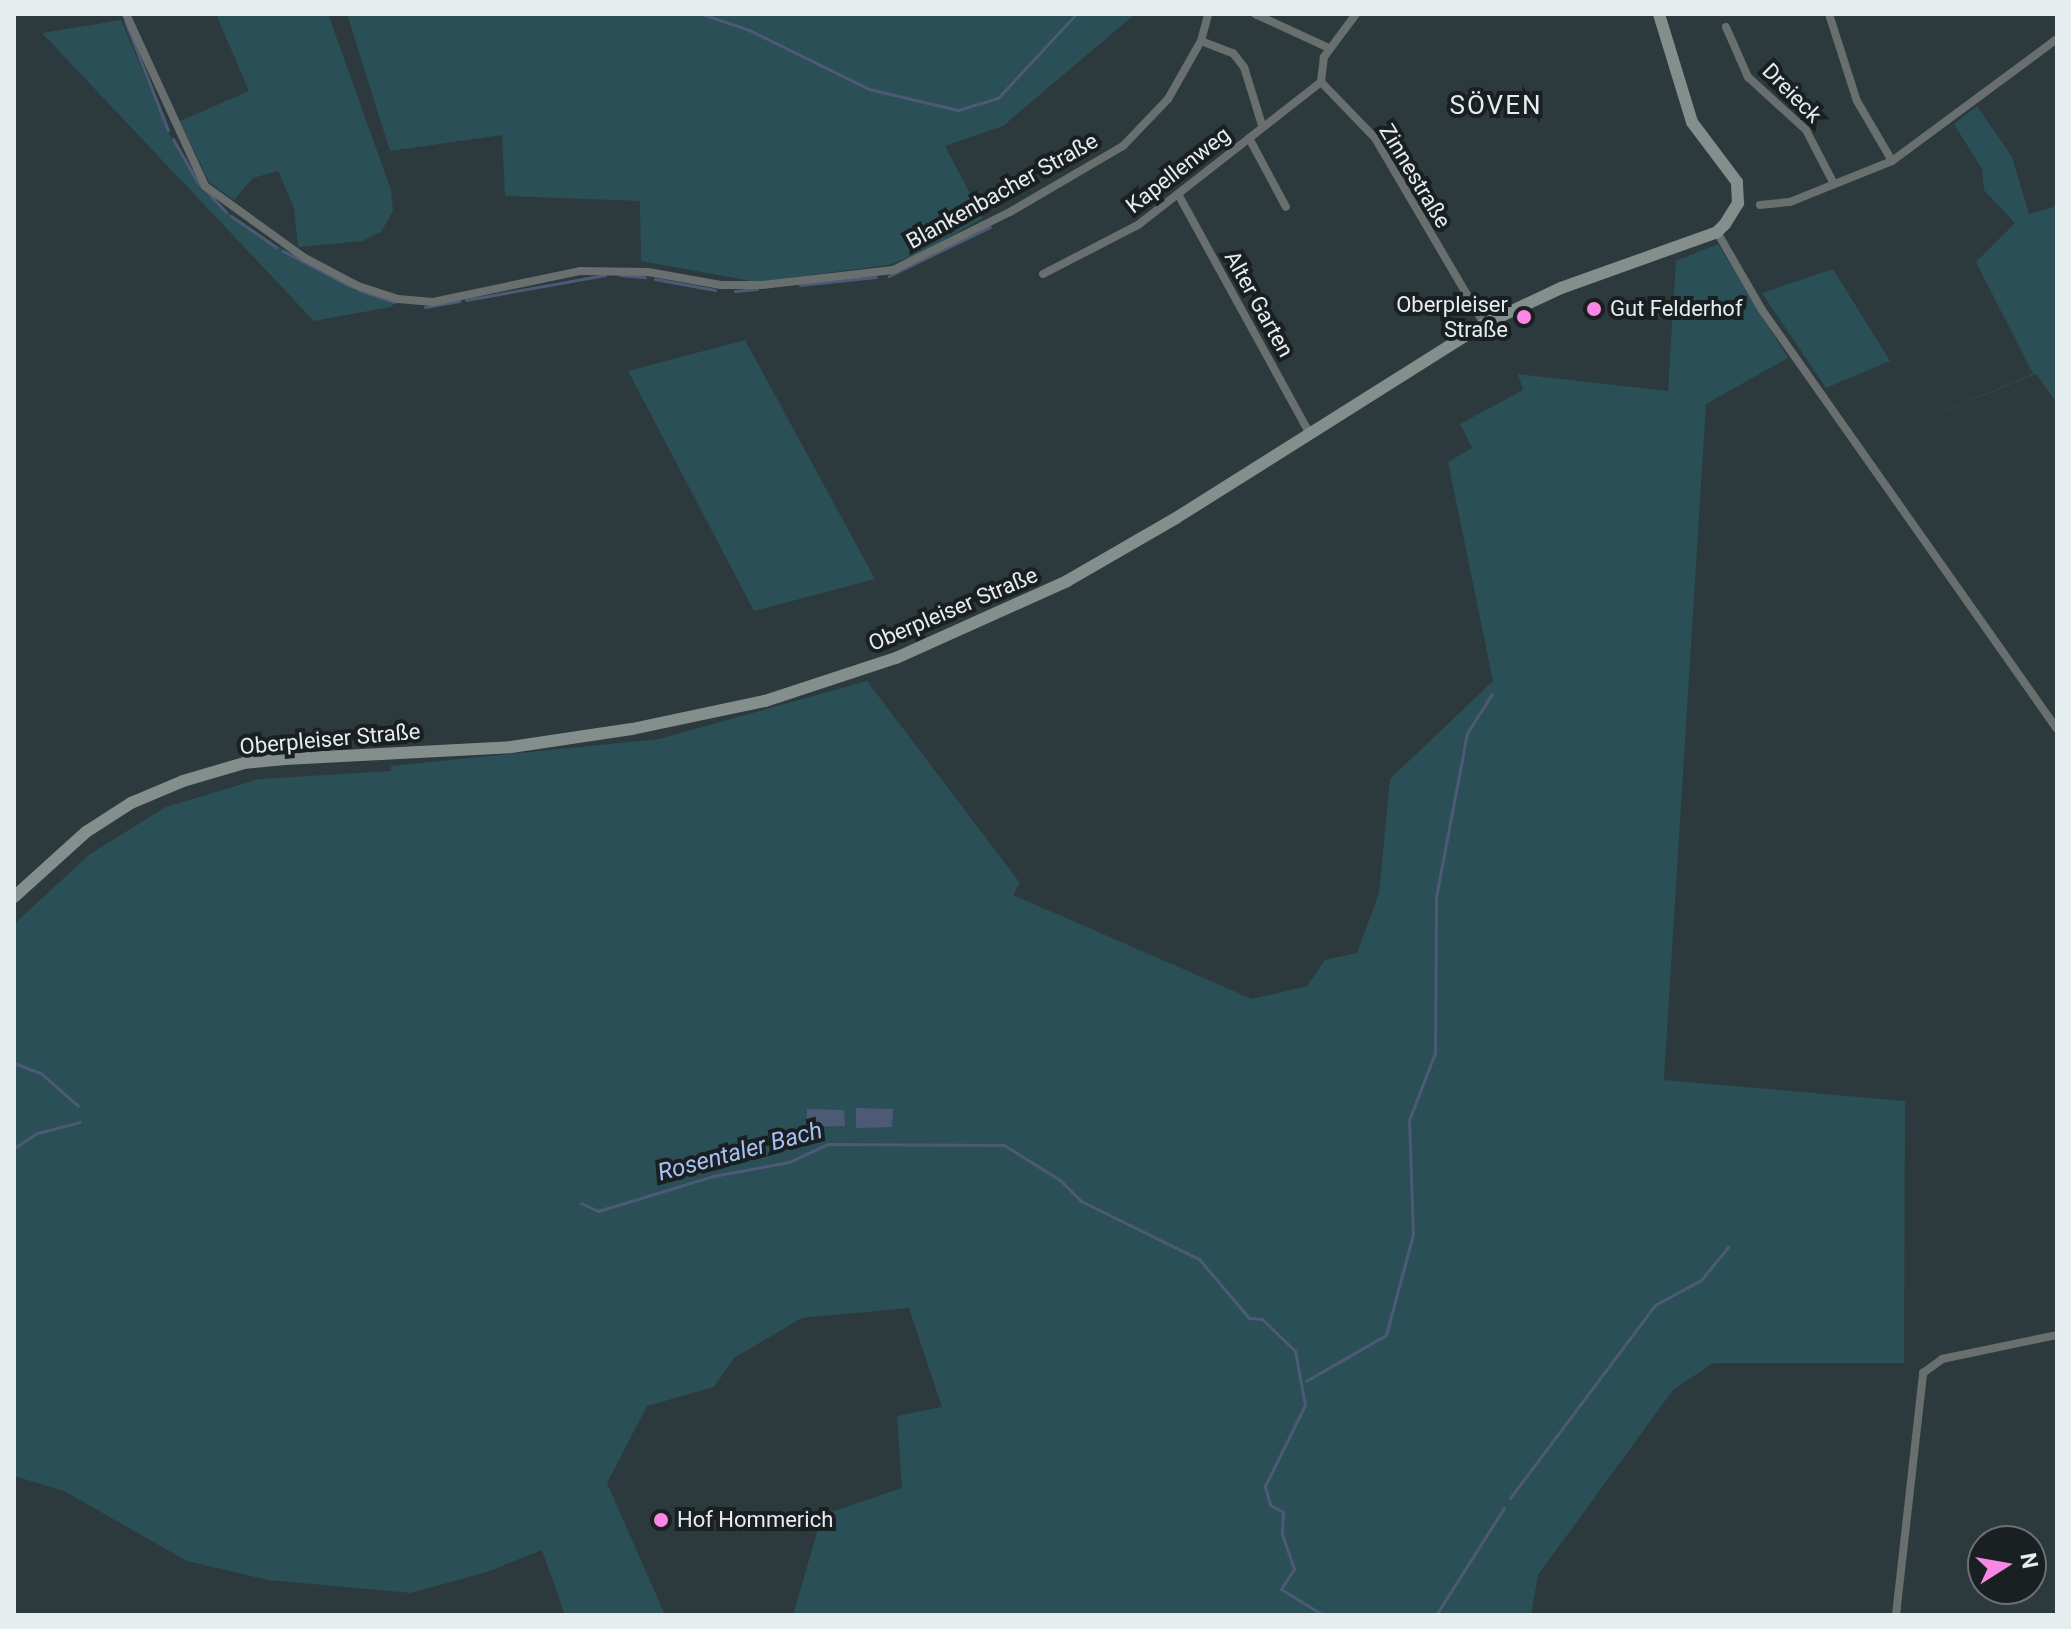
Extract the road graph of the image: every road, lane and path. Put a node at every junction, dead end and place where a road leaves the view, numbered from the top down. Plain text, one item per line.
1 (126, 14) edge
2 (1208, 14) edge
3 (1255, 14) edge
4 (1356, 14) edge
5 (1659, 14) edge
6 (1829, 14) edge
7 (1726, 27) dead end
8 (2057, 39) edge
9 (1201, 41) junction
10 (1329, 48) junction
11 (1321, 82) junction
12 (1262, 125) junction
13 (1249, 138) junction
14 (1892, 161) junction
15 (1834, 184) junction
16 (1178, 194) junction
17 (1760, 205) dead end
18 (1286, 207) dead end
19 (1717, 232) junction
20 (1043, 274) dead end
21 (1484, 324) junction
22 (1309, 432) junction
23 (2057, 729) edge
24 (14, 897) edge
25 (2057, 1335) edge
26 (1896, 1615) edge

1 - 9 street, Blankenbacher Straße
2 - 9 street, Blankenbacher Straße
3 - 10 street
4 - 10 street
5 - 19 main road
6 - 14 street
7 - 15 street, Dreieck
8 - 14 street
9 - 12 street
10 - 11 street
11 - 12 street, Kapellenweg
11 - 21 street, Zinnestraße
12 - 13 street, Kapellenweg
13 - 16 street, Kapellenweg
13 - 18 street, Kapellenweg
14 - 15 street
15 - 17 street
16 - 20 street, Kapellenweg
16 - 22 street, Alter Garten
19 - 21 main road, Oberpleiser Straße
19 - 23 street
21 - 22 main road, Oberpleiser Straße
22 - 24 main road, Oberpleiser Straße
25 - 26 street

